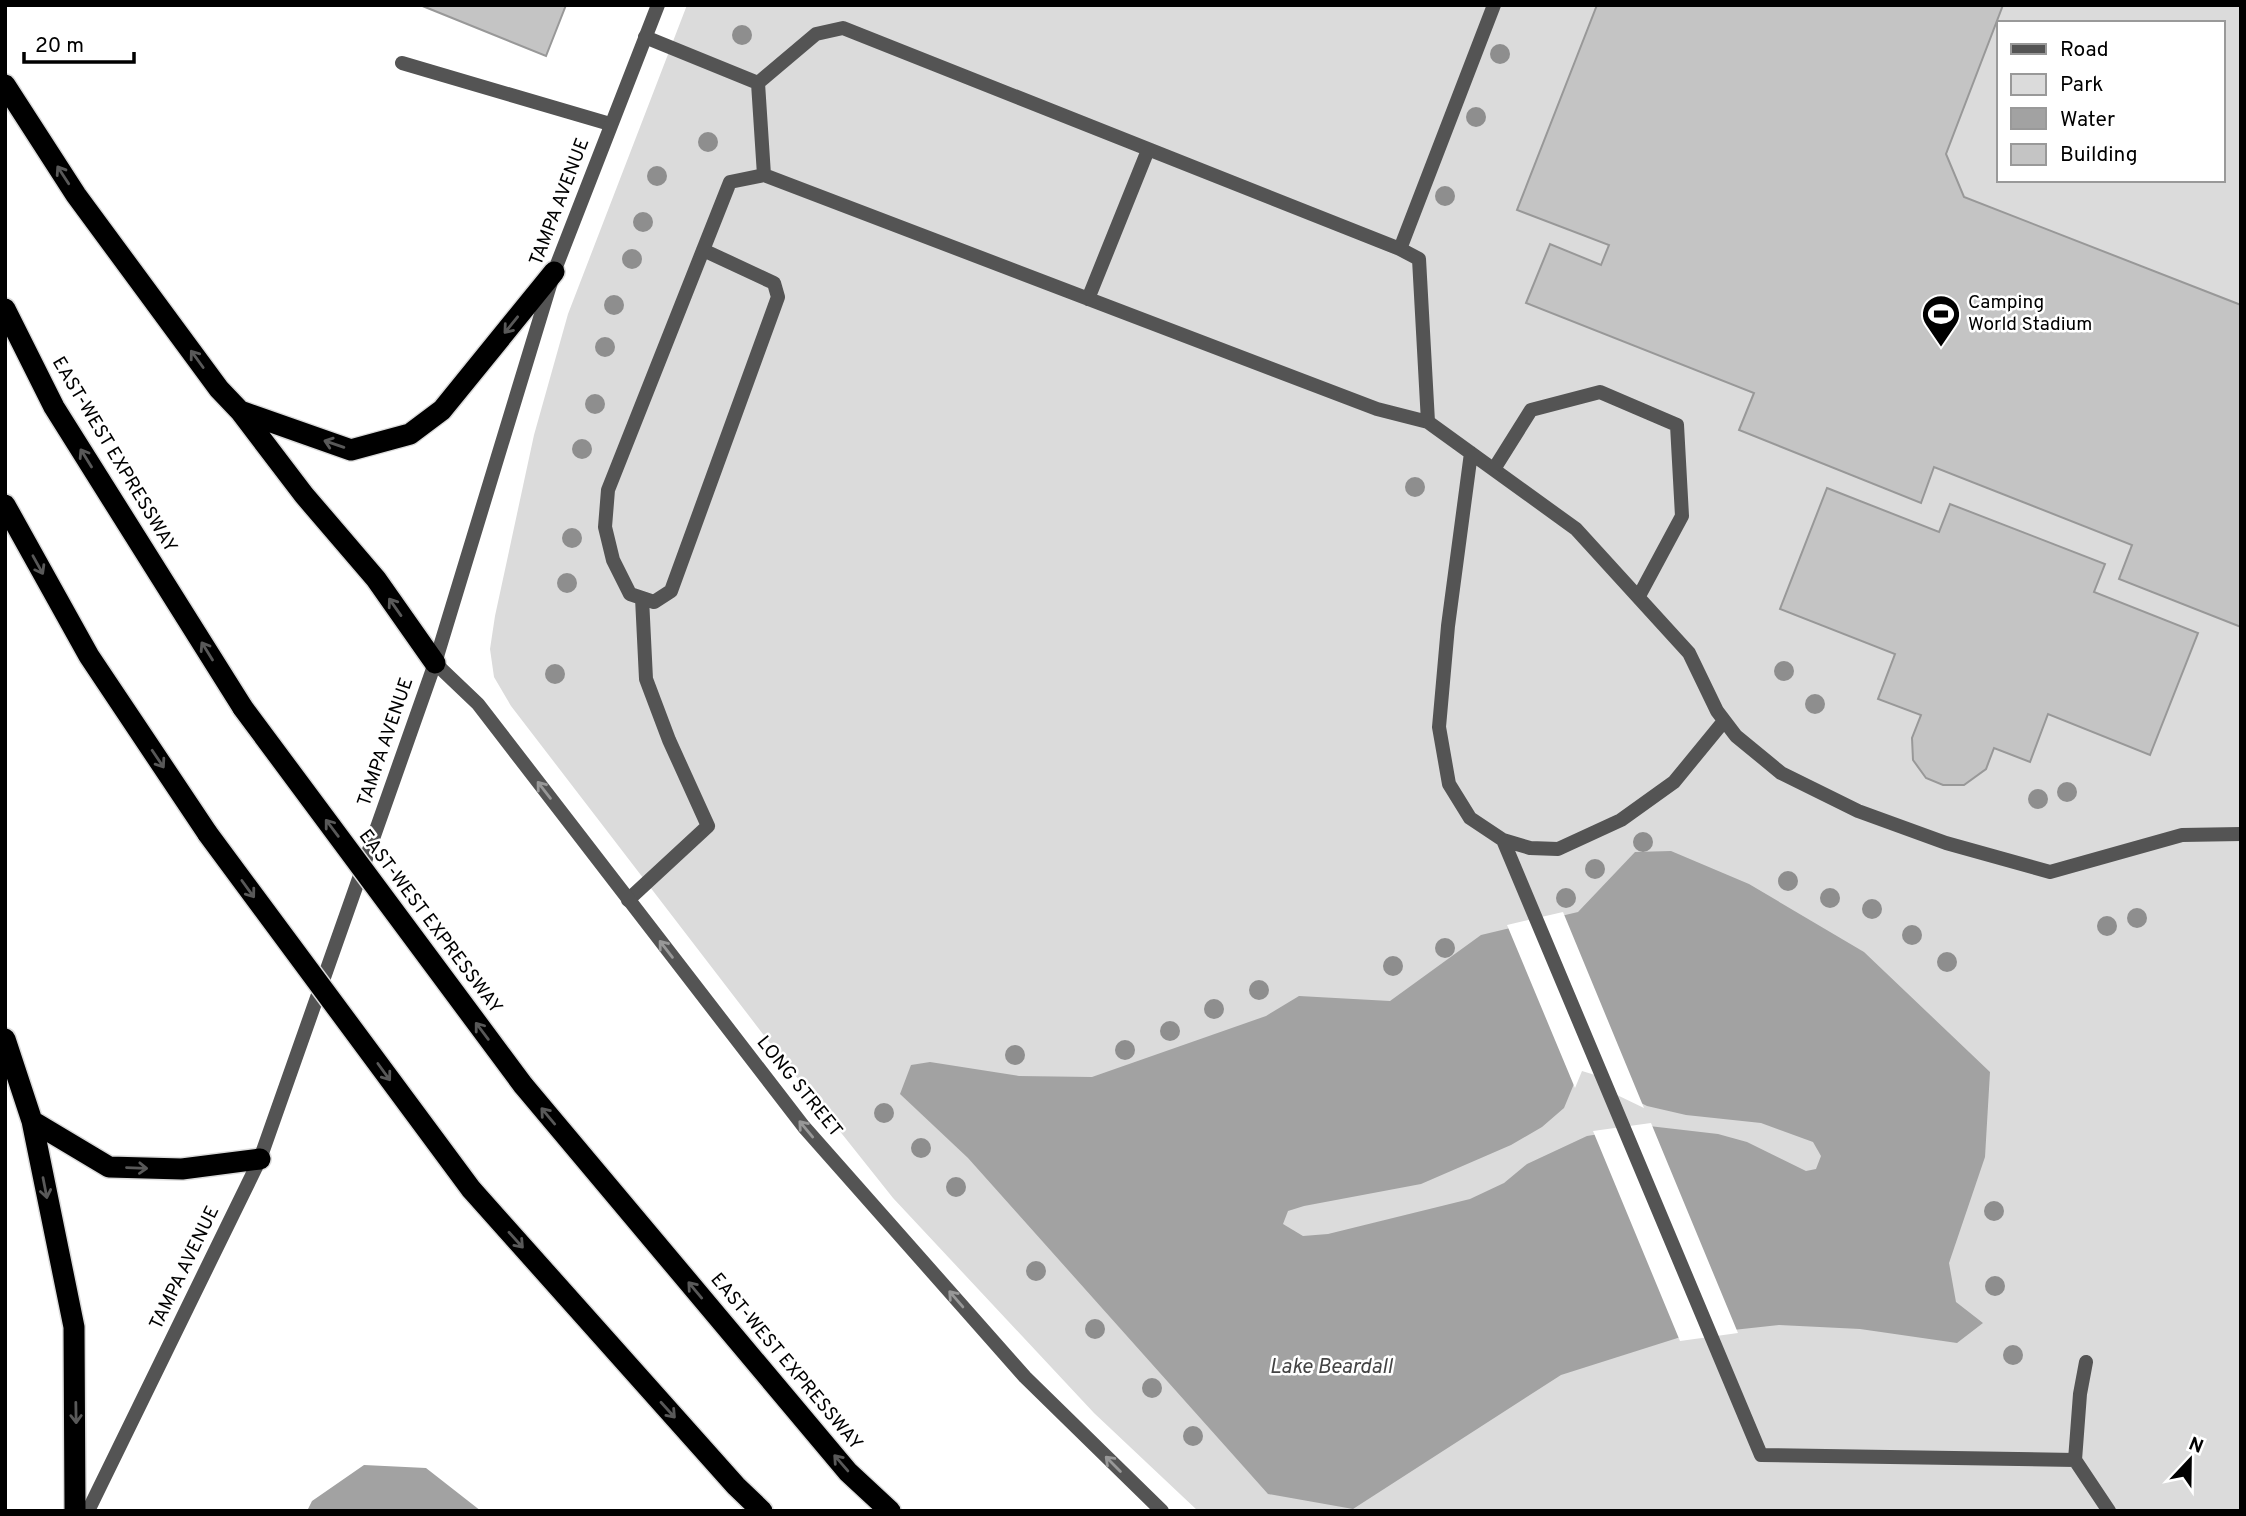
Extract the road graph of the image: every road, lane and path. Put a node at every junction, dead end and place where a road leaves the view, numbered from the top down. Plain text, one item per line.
1 (658, 5) edge
2 (1494, 5) edge
3 (645, 37) junction
4 (402, 63) dead end
5 (758, 83) junction
6 (5, 85) edge
7 (610, 124) junction
8 (1148, 150) junction
9 (764, 174) junction
10 (1400, 249) junction
11 (703, 250) junction
12 (554, 272) junction
13 (1088, 299) junction
14 (5, 309) edge
15 (240, 411) junction
16 (1428, 422) junction
17 (1471, 453) junction
18 (1494, 469) junction
19 (5, 505) edge
20 (1639, 596) junction
21 (642, 598) junction
22 (435, 663) junction
23 (1724, 721) junction
24 (2241, 834) edge
25 (1503, 840) junction
26 (628, 900) junction
27 (5, 1040) edge
28 (32, 1121) junction
29 (260, 1158) junction
30 (2086, 1362) dead end
31 (2075, 1460) junction
32 (75, 1511) edge
33 (88, 1511) edge
34 (762, 1511) edge
35 (891, 1511) edge
36 (1162, 1511) edge
37 (2109, 1511) edge

1 - 3 street, TAMPA AVENUE
2 - 10 street
3 - 5 street
3 - 7 street, TAMPA AVENUE
4 - 7 street
5 - 8 street
5 - 9 street
15 -> 6 highway
7 - 12 street, TAMPA AVENUE
8 - 10 street
8 - 13 street
9 - 11 street
9 - 13 street
10 - 16 street
11 - 21 street
11 - 21 street
12 -> 15 highway
12 - 22 street, TAMPA AVENUE
13 - 16 street
35 -> 14 highway, EAST-WEST EXPRESSWAY, bridge
22 -> 15 highway
16 - 17 street
17 - 18 street
17 - 25 street
18 - 20 street
18 - 20 street
19 -> 34 highway, bridge
20 - 23 street
21 - 26 street
26 -> 22 street, LONG STREET
22 - 29 street, TAMPA AVENUE
23 - 24 street
23 - 25 street
25 - 31 street
36 -> 26 street, LONG STREET
27 - 28 highway
28 -> 29 highway
28 -> 32 highway
29 - 33 street, TAMPA AVENUE
30 - 31 street
31 - 37 street

